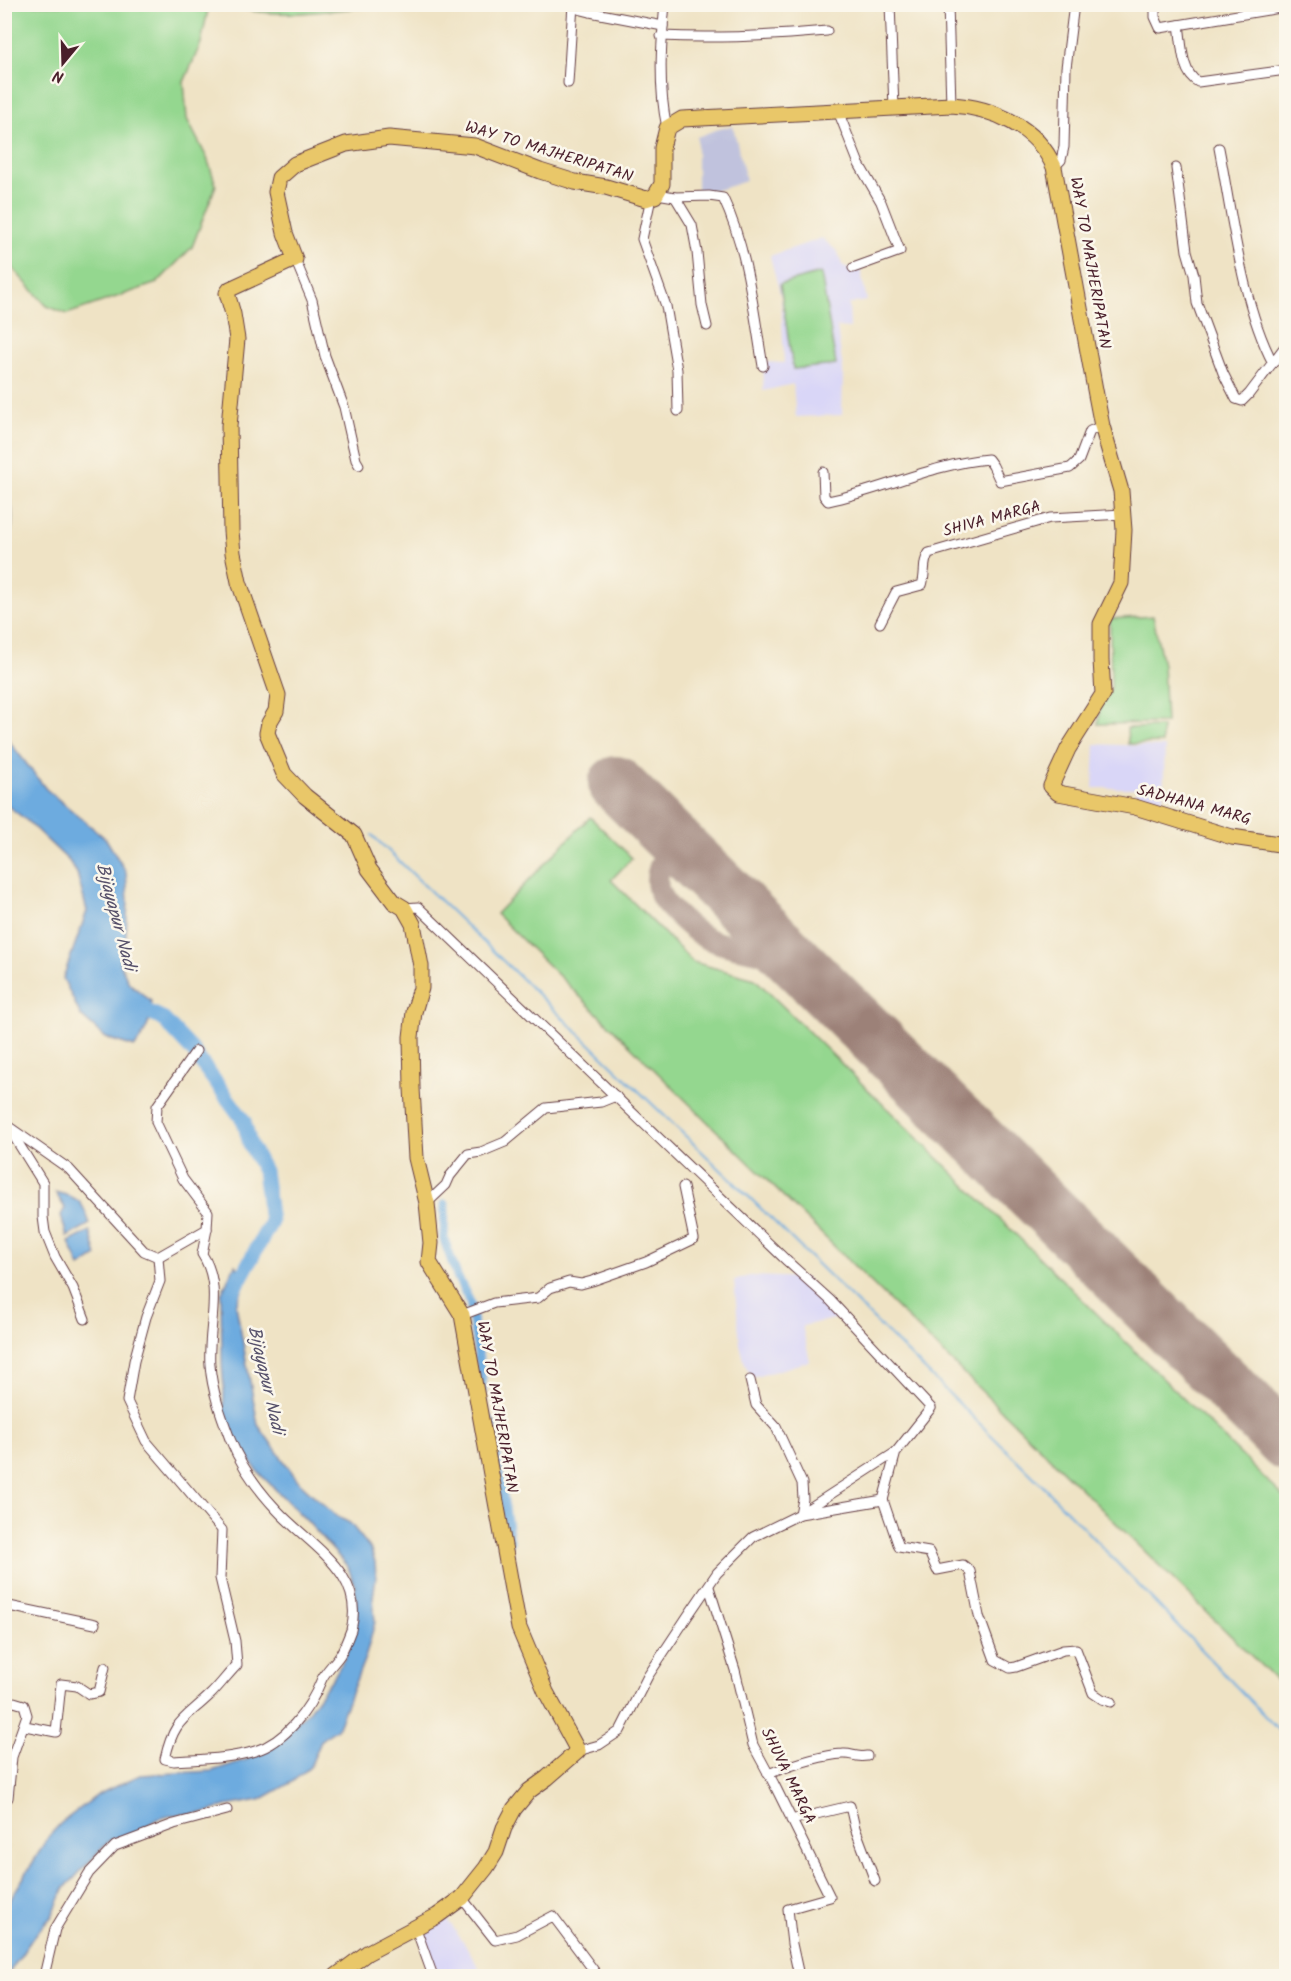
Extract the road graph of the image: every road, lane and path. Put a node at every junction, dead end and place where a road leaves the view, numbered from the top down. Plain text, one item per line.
1 (573, 4) edge
2 (665, 4) edge
3 (890, 4) edge
4 (948, 4) edge
5 (1074, 4) edge
6 (1155, 4) edge
7 (1287, 7) edge
8 (1179, 25) junction
9 (662, 31) junction
10 (827, 31) dead end
11 (1287, 70) edge
12 (568, 83) dead end
13 (951, 105) junction
14 (894, 108) junction
15 (838, 111) junction
16 (667, 128) junction
17 (1219, 148) dead end
18 (1054, 167) junction
19 (1176, 168) dead end
20 (654, 196) junction
21 (675, 197) junction
22 (295, 259) junction
23 (853, 268) dead end
24 (707, 326) dead end
25 (1287, 345) edge
26 (1273, 363) junction
27 (763, 366) dead end
28 (678, 411) dead end
29 (1102, 426) junction
30 (359, 465) dead end
31 (823, 472) dead end
32 (1123, 514) junction
33 (880, 623) dead end
34 (1092, 800) joint
35 (1287, 845) edge
36 (404, 908) junction
37 (194, 1053) dead end
38 (616, 1096) junction
39 (6, 1130) edge
40 (683, 1187) dead end
41 (427, 1203) junction
42 (207, 1229) junction
43 (158, 1257) junction
44 (462, 1315) junction
45 (85, 1319) dead end
46 (750, 1380) dead end
47 (896, 1452) junction
48 (883, 1500) junction
49 (800, 1514) junction
50 (709, 1587) junction
51 (4, 1605) edge
52 (95, 1624) dead end
53 (105, 1666) dead end
54 (1111, 1702) dead end
55 (4, 1703) edge
56 (25, 1726) junction
57 (578, 1751) junction
58 (867, 1756) dead end
59 (768, 1774) junction
60 (4, 1800) edge
61 (226, 1810) dead end
62 (791, 1820) junction
63 (875, 1881) dead end
64 (462, 1898) junction
65 (414, 1926) junction
66 (44, 1977) edge
67 (336, 1977) edge
68 (433, 1977) edge
69 (598, 1977) edge
70 (799, 1977) edge

1 - 9 street
1 - 12 street
2 - 9 street
3 - 14 street
4 - 13 street
5 - 18 street
6 - 8 street
7 - 8 street
8 - 11 street
9 - 10 street
9 - 16 street
13 - 14 main road, WAY TO MAJHERIPATAN
13 - 18 main road, WAY TO MAJHERIPATAN
14 - 15 main road, WAY TO MAJHERIPATAN
15 - 16 main road, WAY TO MAJHERIPATAN
15 - 23 street
16 - 20 main road
17 - 26 street
18 - 29 main road, WAY TO MAJHERIPATAN
19 - 26 street
20 - 21 street
20 - 22 main road, WAY TO MAJHERIPATAN
20 - 28 street
21 - 24 street
21 - 27 street
22 - 30 street
22 - 36 main road, WAY TO MAJHERIPATAN
25 - 26 street
29 - 31 street
29 - 32 main road, WAY TO MAJHERIPATAN
32 - 33 street, SHIVA MARGA
32 - 34 main road, WAY TO MAJHERIPATAN
34 - 35 main road, SADHANA MARG
36 - 38 street
36 - 41 main road, WAY TO MAJHERIPATAN
37 - 42 street
38 - 41 street
38 - 47 street
39 - 43 street
39 - 45 street
40 - 44 street
41 - 44 main road, WAY TO MAJHERIPATAN
42 - 43 street
42 - 43 street
44 - 57 main road, WAY TO MAJHERIPATAN
46 - 49 street
47 - 48 street
47 - 49 street
48 - 49 street
48 - 54 street
49 - 50 street
50 - 57 street
50 - 59 street, SHUVA MARGA
51 - 52 street
53 - 56 street
55 - 56 street
56 - 60 street
57 - 64 main road
58 - 59 street
59 - 62 street, SHUVA MARGA
61 - 66 street
62 - 63 street
62 - 70 street, SHUVA MARGA
64 - 65 main road
64 - 69 street
65 - 67 main road
65 - 68 street

